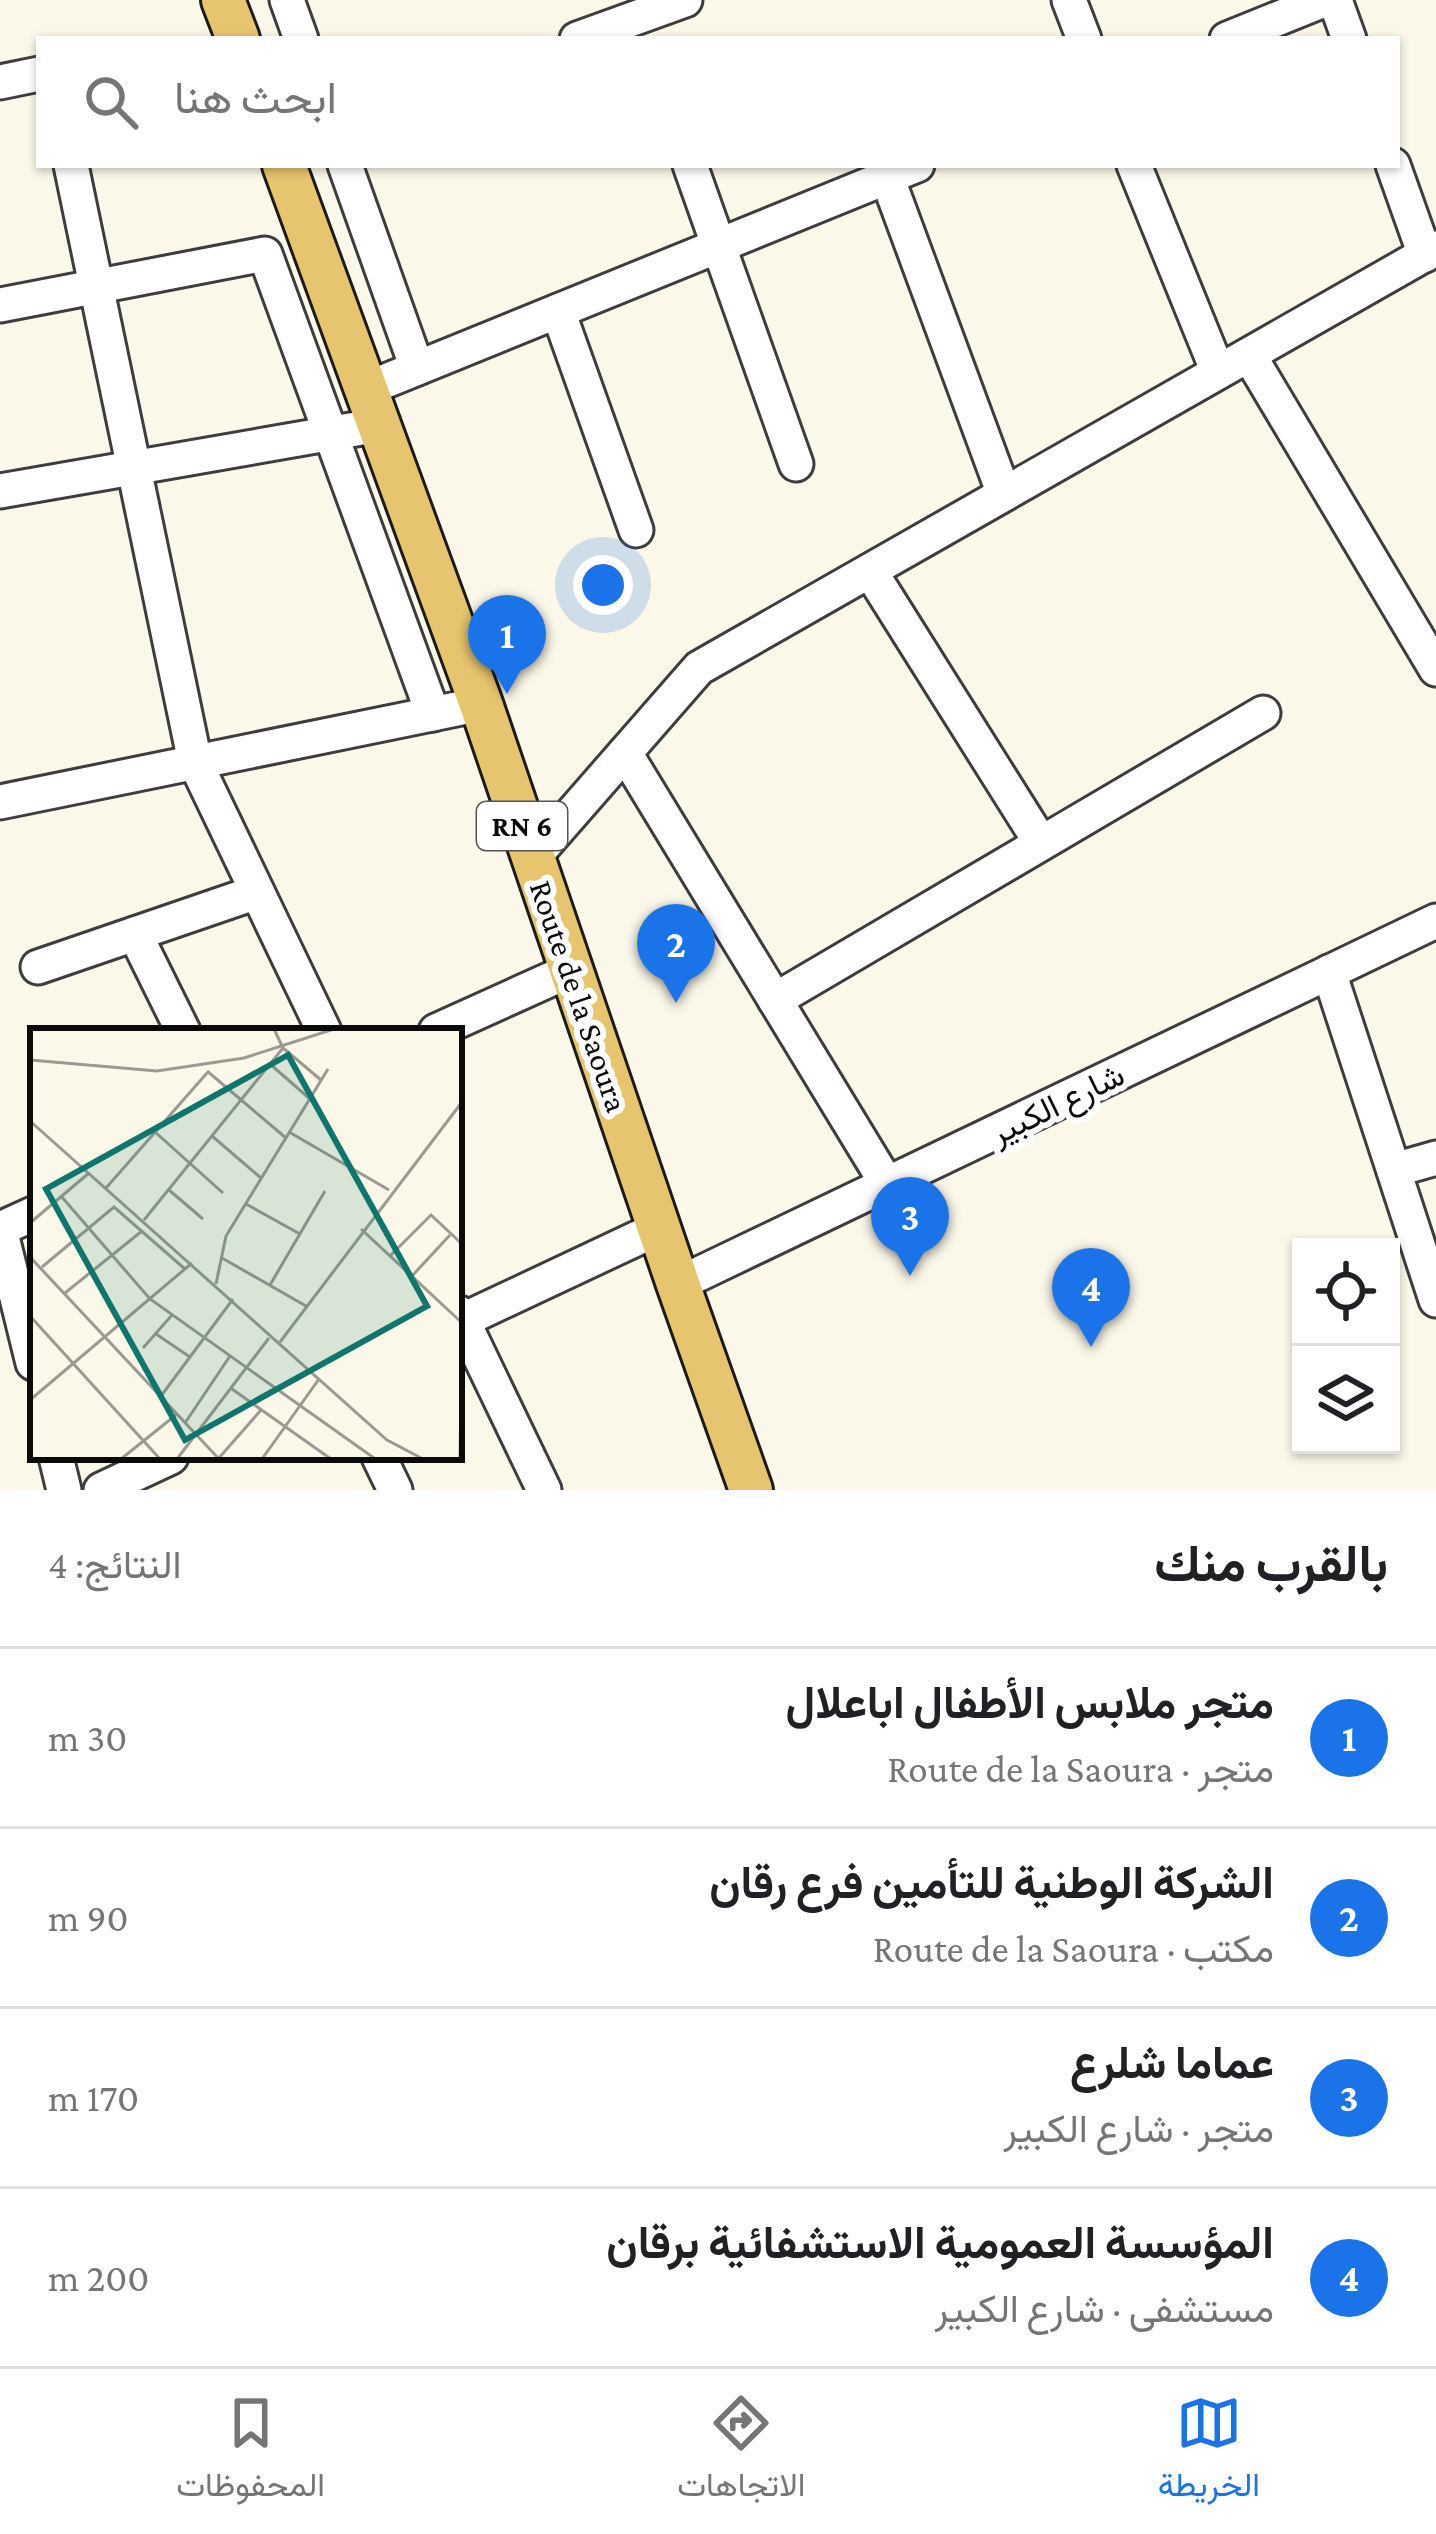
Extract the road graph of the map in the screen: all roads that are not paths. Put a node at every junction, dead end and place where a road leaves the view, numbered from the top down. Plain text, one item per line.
1 (287, 0) edge
2 (686, 0) edge
3 (1069, 0) edge
4 (1324, 0) edge
5 (1335, 0) edge
6 (642, 28) edge
7 (300, 36) edge
8 (595, 36) edge
9 (1083, 36) edge
10 (1234, 36) edge
11 (1347, 36) edge
12 (36, 75) edge
13 (0, 82) edge
14 (72, 168) edge
15 (285, 168) edge
16 (346, 168) edge
17 (691, 168) edge
18 (1135, 168) edge
19 (1394, 168) edge
20 (902, 171) edge
21 (719, 245) junction
22 (1430, 251) edge
23 (96, 286) junction
24 (0, 304) edge
25 (558, 311) junction
26 (1249, 355) junction
27 (417, 368) junction
28 (1218, 372) junction
29 (372, 407) junction
30 (331, 434) junction
31 (796, 464) dead end
32 (134, 468) junction
33 (0, 491) edge
34 (1004, 494) junction
35 (636, 530) dead end
36 (870, 571) junction
37 (1436, 669) edge
38 (481, 704) junction
39 (1262, 713) dead end
40 (433, 714) junction
41 (625, 754) junction
42 (195, 762) junction
43 (0, 802) edge
44 (1041, 843) junction
45 (533, 858) junction
46 (257, 892) junction
47 (1436, 921) edge
48 (135, 934) junction
49 (38, 967) dead end
50 (571, 970) junction
51 (1329, 972) junction
52 (775, 1000) junction
53 (182, 1028) edge
54 (322, 1028) edge
55 (443, 1028) edge
56 (1436, 1158) edge
57 (1394, 1170) junction
58 (887, 1184) junction
59 (30, 1215) edge
60 (659, 1228) junction
61 (0, 1229) edge
62 (678, 1284) junction
63 (1436, 1300) edge
64 (462, 1318) edge
65 (462, 1323) edge
66 (21, 1356) edge
67 (57, 1460) edge
68 (165, 1460) edge
69 (380, 1460) edge
70 (64, 1490) edge
71 (101, 1490) edge
72 (395, 1490) edge
73 (544, 1490) edge
74 (751, 1490) edge

1 - 7 street
2 - 6 street
3 - 9 street
4 - 10 street
5 - 11 street
6 - 8 street
12 - 13 street
14 - 23 street
15 - 29 main road, Route de la Saoura / RN 6
16 - 27 street
17 - 21 street
18 - 28 street
19 - 22 street
20 - 21 street
20 - 34 street
21 - 25 street
21 - 31 street
22 - 26 street
23 - 24 street
23 - 30 street
23 - 32 street
25 - 27 street
25 - 35 street
26 - 28 street
26 - 37 street
27 - 29 street
28 - 34 street
29 - 30 street
29 - 38 main road, Route de la Saoura / RN 6
30 - 32 street
30 - 40 street
32 - 33 street
32 - 42 street
34 - 36 street
36 - 41 street
36 - 44 street
38 - 40 street
38 - 45 main road, Route de la Saoura / RN 6
39 - 44 street
40 - 42 street
41 - 45 street
41 - 52 street
42 - 43 street
42 - 46 street
44 - 52 street
45 - 50 main road, Route de la Saoura / RN 6
46 - 48 street
46 - 54 street
47 - 51 street, شارع الكبير
48 - 49 street
48 - 53 street
50 - 55 street
50 - 60 main road, Route de la Saoura / RN 6
51 - 57 street
51 - 58 street, شارع الكبير
52 - 58 street
56 - 57 street
57 - 63 street
58 - 62 street, شارع الكبير
59 - 61 street
60 - 62 main road, Route de la Saoura / RN 6
60 - 64 street
61 - 66 street
62 - 74 main road, Route de la Saoura / RN 6
65 - 73 street
67 - 70 street
68 - 71 street
69 - 72 street

